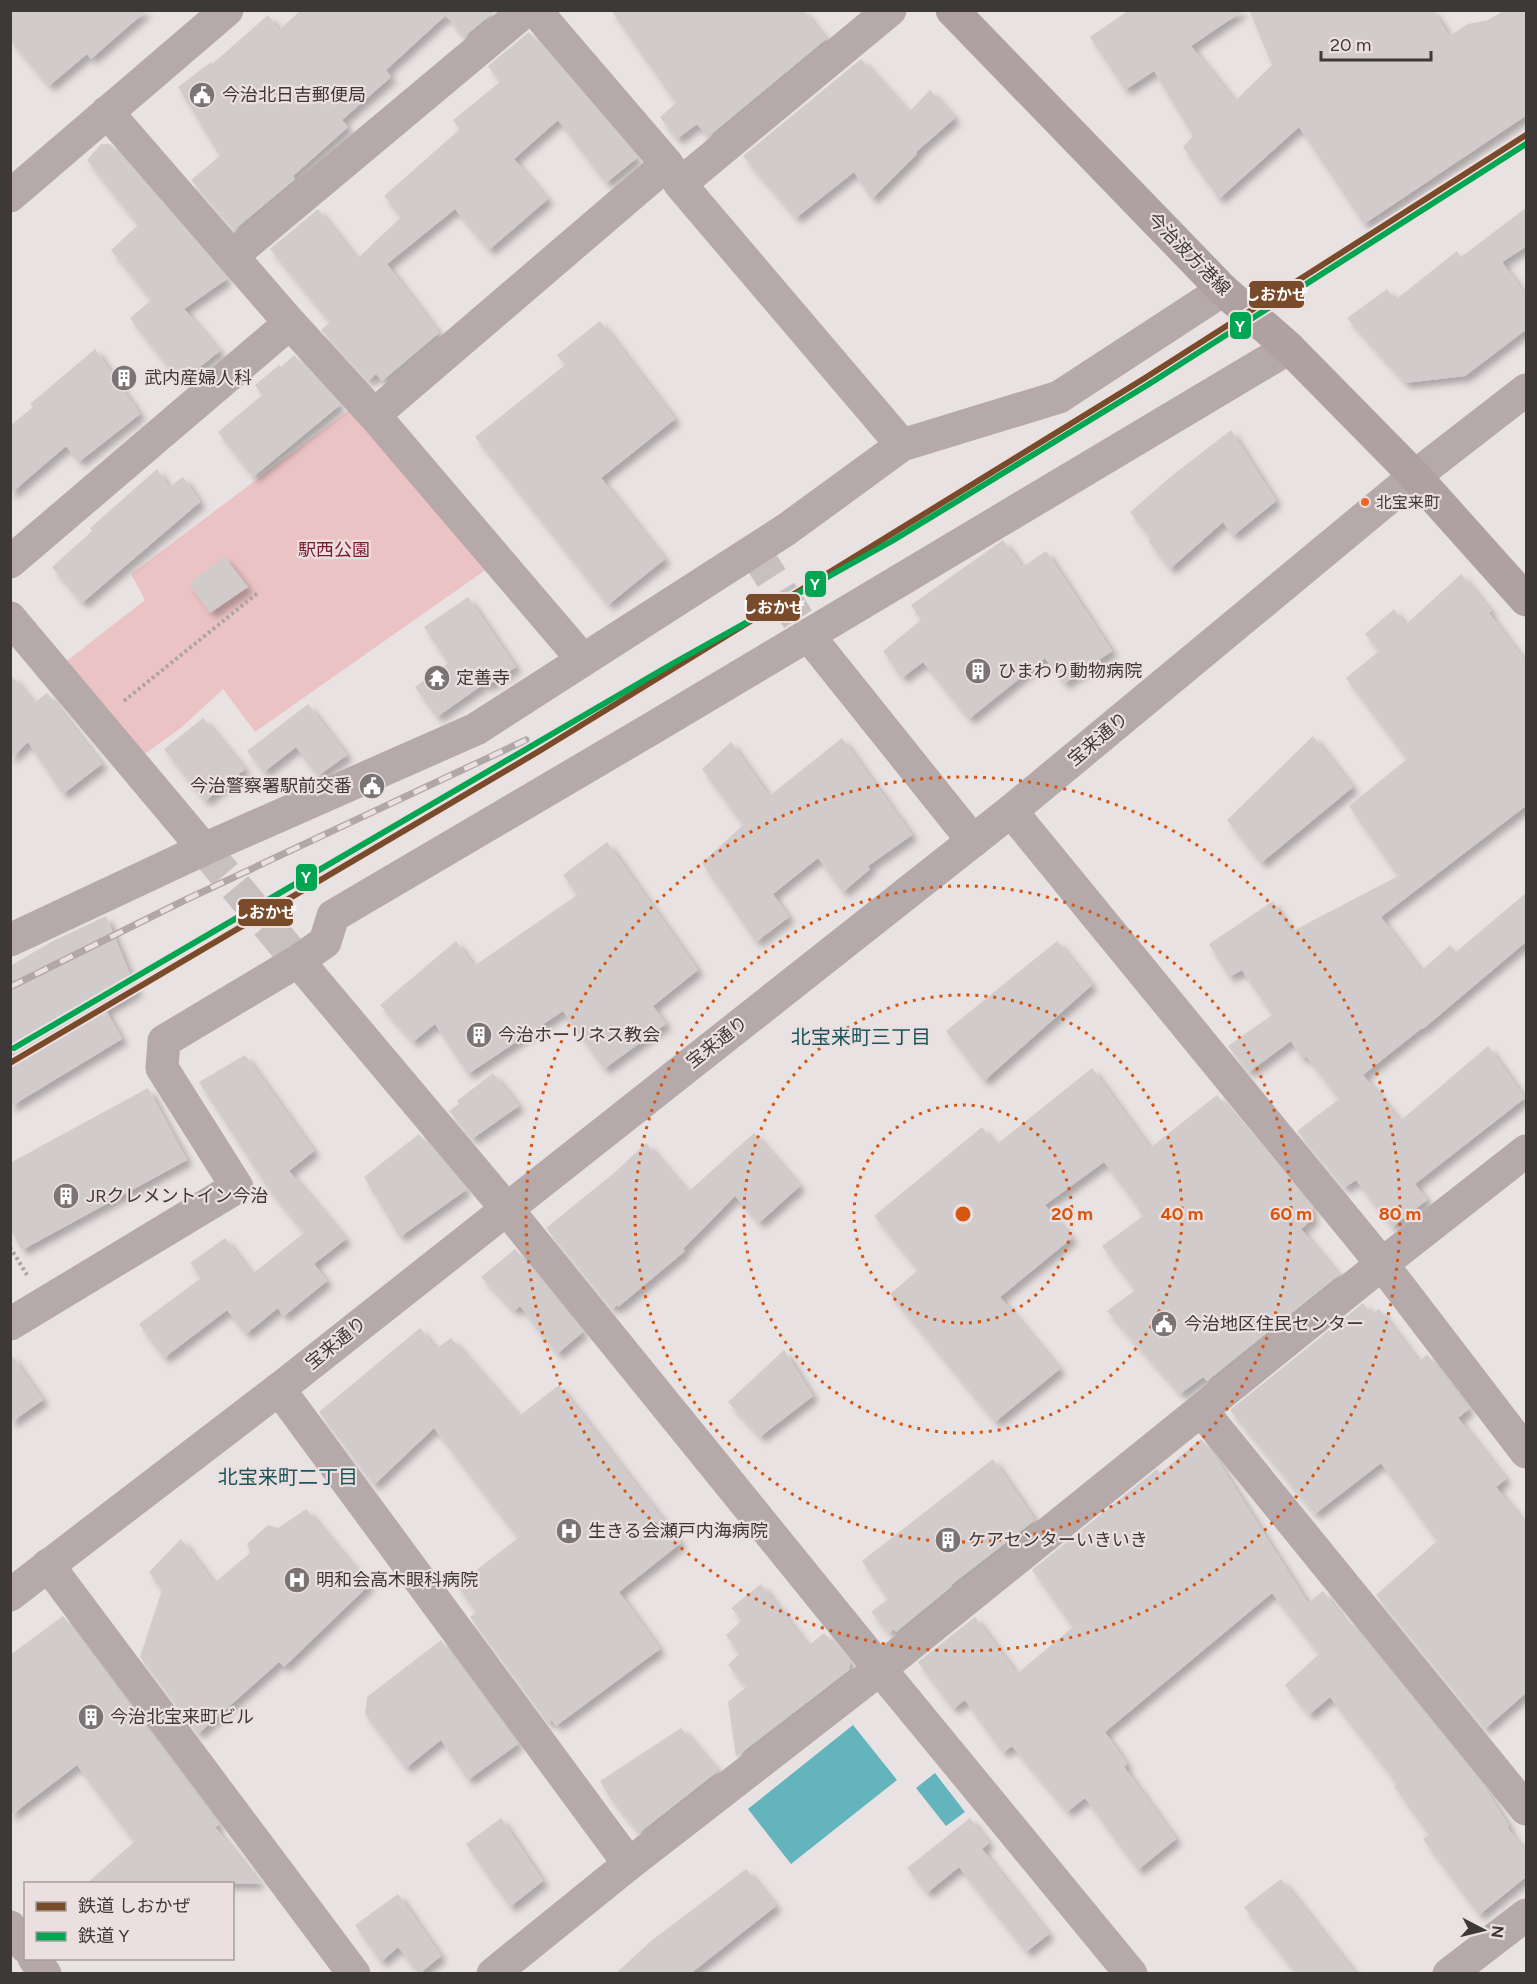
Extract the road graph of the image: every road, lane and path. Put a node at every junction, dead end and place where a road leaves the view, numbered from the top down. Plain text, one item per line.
1 (526, 10) edge
2 (534, 10) edge
3 (890, 10) edge
4 (952, 10) edge
5 (227, 11) edge
6 (107, 112) junction
7 (673, 174) junction
8 (10, 196) edge
9 (232, 256) junction
10 (1223, 290) junction
11 (290, 323) junction
12 (1289, 348) junction
13 (1527, 390) edge
14 (374, 415) junction
15 (902, 445) junction
16 (1415, 476) junction
17 (10, 561) edge
18 (259, 592) dead end
19 (1527, 600) edge
20 (10, 618) edge
21 (808, 635) junction
22 (583, 660) junction
23 (122, 703) dead end
24 (1011, 811) junction
25 (973, 841) junction
26 (204, 849) junction
27 (11, 939) edge
28 (298, 961) junction
29 (1527, 1151) edge
30 (506, 1208) junction
31 (1382, 1264) junction
32 (10, 1324) edge
33 (279, 1389) junction
34 (1202, 1411) junction
35 (1527, 1452) edge
36 (48, 1565) junction
37 (10, 1595) edge
38 (880, 1670) junction
39 (1527, 1809) edge
40 (629, 1864) junction
41 (1527, 1915) edge
42 (10, 1927) edge
43 (24, 1944) edge
44 (35, 1960) edge
45 (45, 1974) edge
46 (354, 1974) edge
47 (493, 1974) edge
48 (1131, 1974) edge
49 (1449, 1974) edge

1 - 9 street
2 - 7 street
3 - 7 street
4 - 10 main road, 今治波方港線
5 - 6 street
6 - 8 street
6 - 9 street
7 - 14 street
7 - 15 street
9 - 11 street
10 - 12 main road, 今治波方港線
10 - 15 street
11 - 14 street
11 - 17 street
12 - 16 main road, 今治波方港線
12 - 21 street
13 - 16 street, 宝来通り
14 - 22 street
15 - 22 street
16 - 19 main road, 今治波方港線
16 - 24 street, 宝来通り
18 - 23 path
20 - 26 street
21 - 25 street
21 - 28 street
22 - 26 street
24 - 25 street, 宝来通り
24 - 31 street
25 - 30 street, 宝来通り
26 - 27 street
28 - 30 street
28 - 32 street
29 - 31 street
30 - 33 street, 宝来通り
30 - 38 street
31 - 34 street
31 - 35 street
33 - 36 street, 宝来通り
33 - 40 street
34 - 38 street
34 - 39 street
36 - 37 street, 宝来通り
36 - 46 street
38 - 40 street
38 - 48 street
40 - 47 street
41 - 49 street
42 - 43 main road
44 - 45 main road

